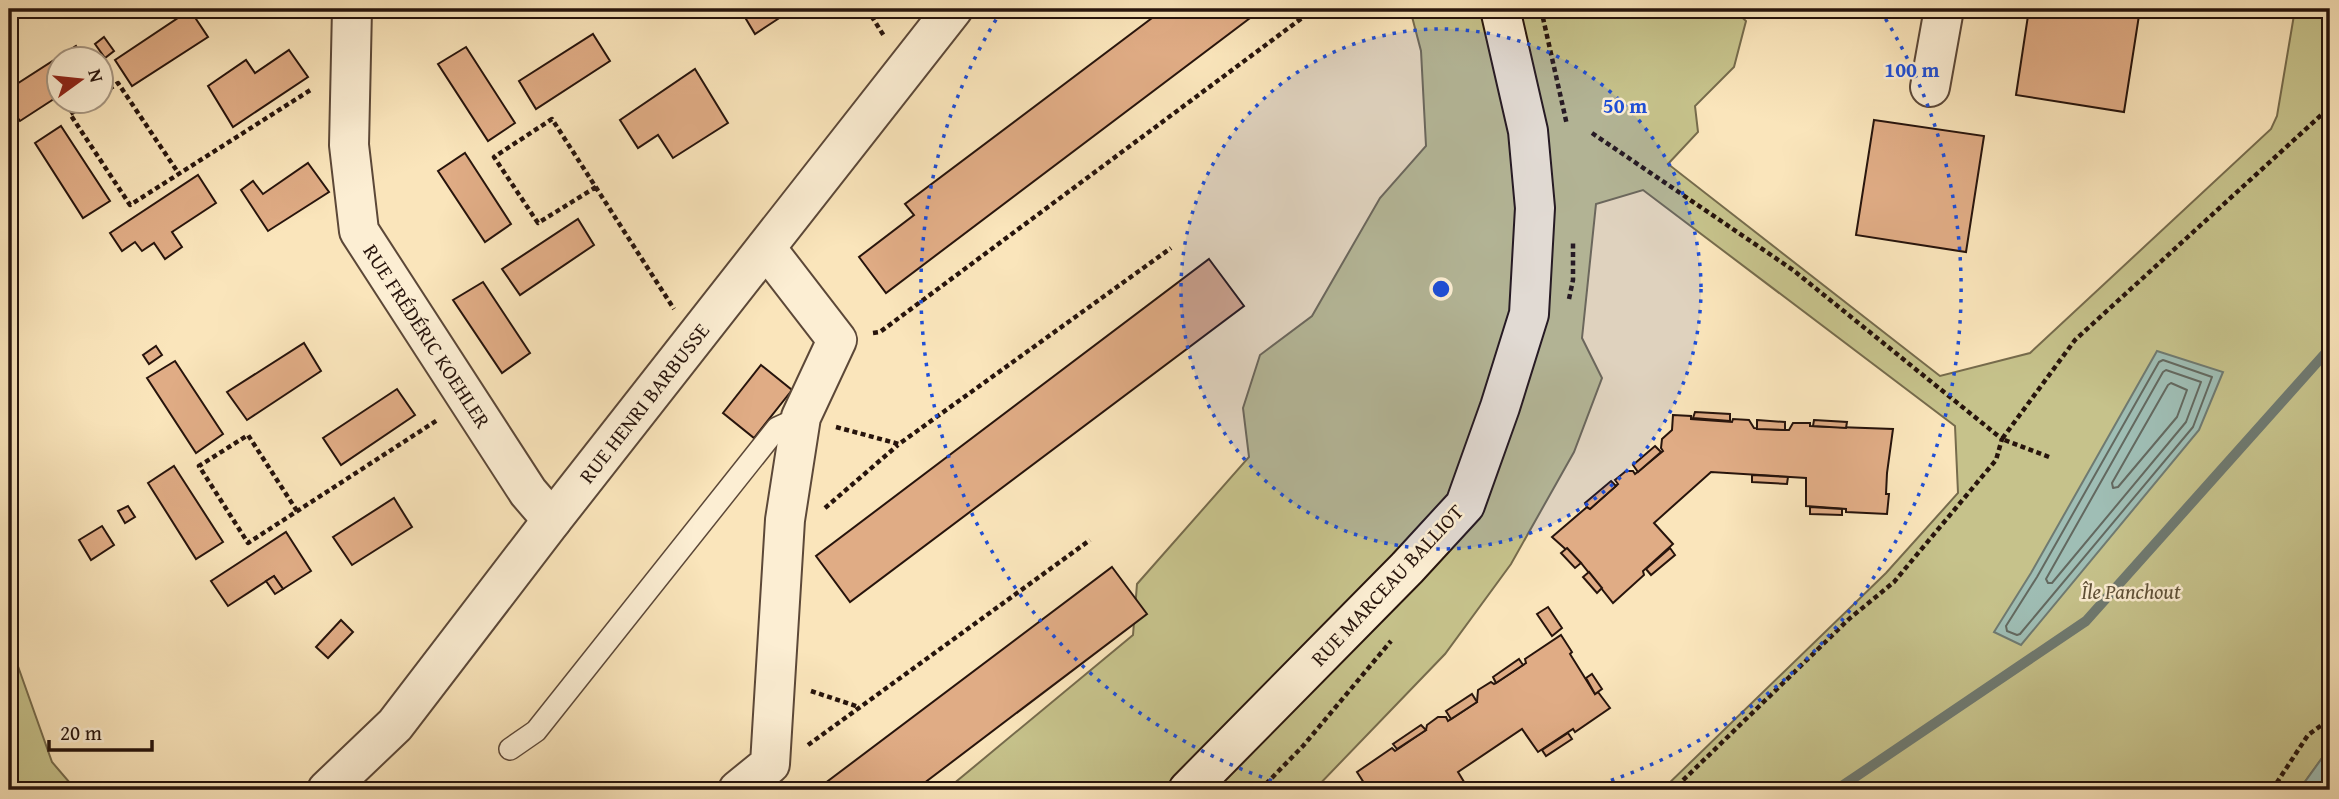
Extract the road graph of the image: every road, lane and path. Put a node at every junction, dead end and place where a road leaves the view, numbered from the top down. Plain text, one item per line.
1 (352, 9) edge
2 (953, 9) edge
3 (1500, 9) edge
4 (1526, 9) edge
5 (1944, 9) edge
6 (1302, 18) dead end
7 (351, 64) junction
8 (116, 84) edge
9 (1930, 87) dead end
10 (2330, 107) edge
11 (71, 116) edge
12 (1592, 133) dead end
13 (179, 174) junction
14 (596, 187) junction
15 (766, 248) junction
16 (1171, 248) dead end
17 (693, 340) junction
18 (837, 340) junction
19 (469, 400) junction
20 (801, 418) junction
21 (2002, 439) junction
22 (899, 444) junction
23 (2049, 457) dead end
24 (297, 511) junction
25 (552, 520) junction
26 (785, 520) junction
27 (1090, 540) dead end
28 (776, 672) junction
29 (860, 707) junction
30 (2330, 719) edge
31 (510, 749) dead end
32 (770, 764) junction
33 (327, 790) edge
34 (738, 790) edge
35 (1188, 790) edge
36 (1213, 790) edge
37 (1673, 790) edge
38 (2272, 790) edge

1 - 7 street, RUE FRÉDÉRIC KOEHLER
2 - 15 street, RUE HENRI BARBUSSE
3 - 35 street, RUE MARCEAU BALLIOT
4 - 36 street, RUE MARCEAU BALLIOT
5 - 9 street
6 - 18 path
7 - 13 path
7 - 19 street, RUE FRÉDÉRIC KOEHLER
8 - 13 path
10 - 21 path
11 - 13 path
12 - 21 path
14 - 14 path
14 - 17 path
15 - 17 street, RUE HENRI BARBUSSE
15 - 18 street
16 - 22 path
17 - 25 street, RUE HENRI BARBUSSE
18 - 20 street
19 - 24 path
19 - 25 street, RUE FRÉDÉRIC KOEHLER
20 - 22 path
20 - 26 street
20 - 31 lane
21 - 23 path
21 - 37 path
22 - 26 path
24 - 24 path
25 - 33 street, RUE HENRI BARBUSSE
26 - 28 street
27 - 29 path
28 - 29 path
28 - 32 street
29 - 32 path
30 - 38 path
32 - 34 street

